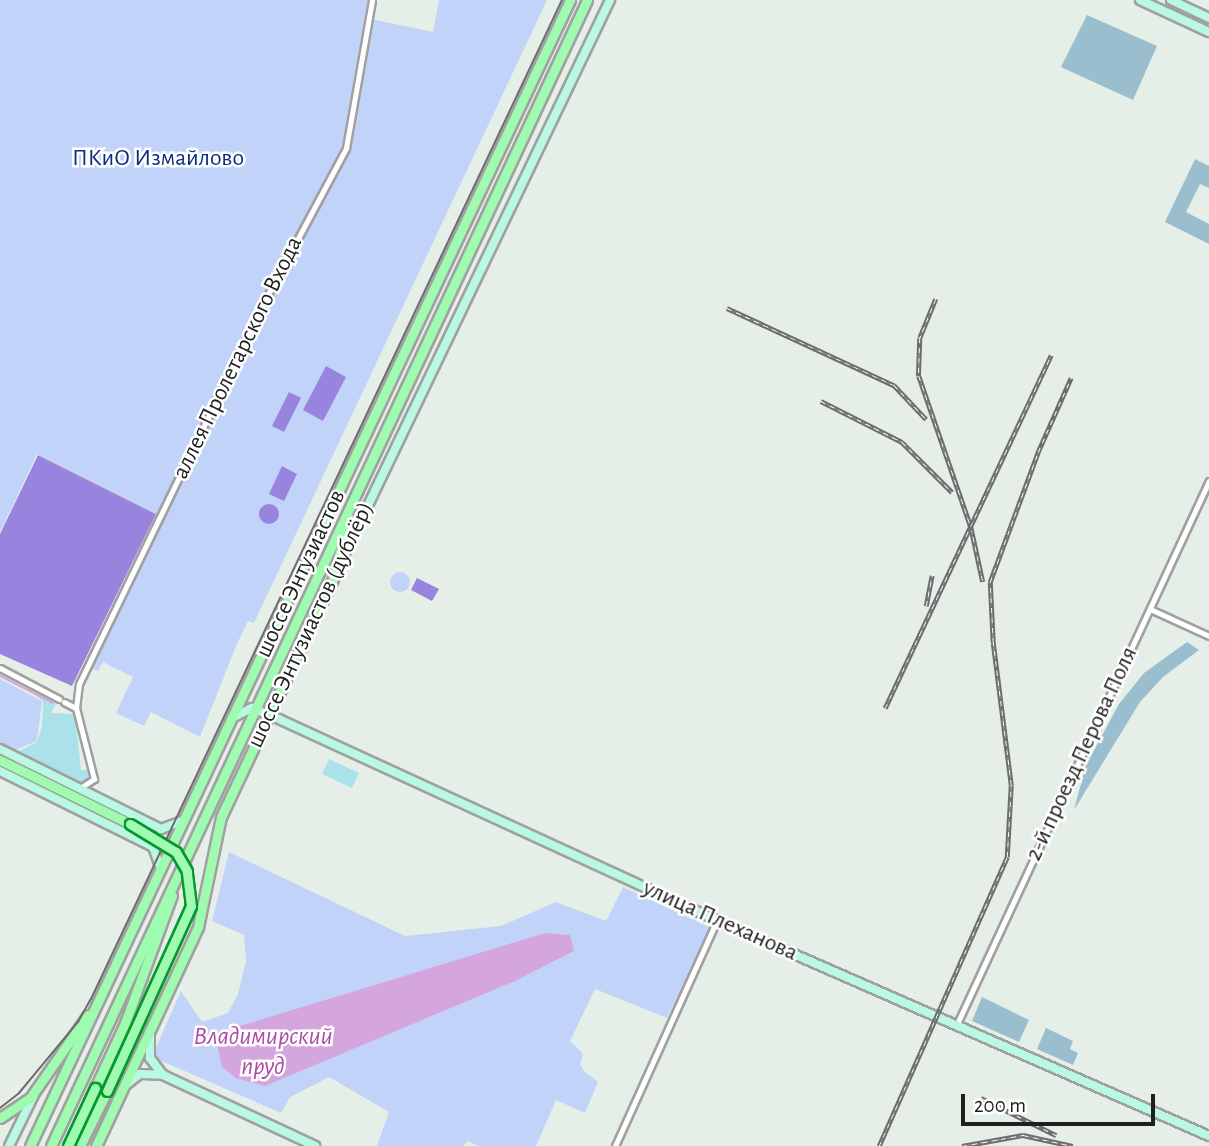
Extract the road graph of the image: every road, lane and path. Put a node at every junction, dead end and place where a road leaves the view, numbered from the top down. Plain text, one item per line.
1 (372, 0) edge
2 (570, 0) edge
3 (587, 0) edge
4 (1140, 0) edge
5 (1171, 0) edge
6 (608, 2) edge
7 (1209, 18) edge
8 (1209, 32) edge
9 (1209, 481) edge
10 (353, 500) junction
11 (333, 579) junction
12 (1150, 609) junction
13 (1209, 636) edge
14 (0, 668) edge
15 (275, 698) junction
16 (76, 708) junction
17 (255, 709) junction
18 (267, 714) junction
19 (234, 717) junction
20 (281, 720) junction
21 (257, 737) junction
22 (0, 749) edge
23 (0, 760) edge
24 (0, 771) edge
25 (78, 788) junction
26 (185, 819) junction
27 (180, 868) junction
28 (161, 869) junction
29 (718, 920) junction
30 (100, 999) junction
31 (957, 1026) junction
32 (150, 1032) junction
33 (163, 1075) junction
34 (125, 1085) junction
35 (38, 1086) junction
36 (0, 1118) edge
37 (1209, 1136) edge
38 (9, 1146) edge
39 (30, 1146) edge
40 (51, 1146) edge
41 (68, 1146) edge
42 (80, 1146) edge
43 (96, 1146) edge
44 (314, 1146) edge
45 (615, 1146) edge

1 - 16 street, аллея Пролетарского Входа
2 - 19 main road, шоссе Энтузиастов
3 - 10 main road, шоссе Энтузиастов
4 - 8 main road
5 - 7 main road
6 - 11 main road, шоссе Энтузиастов (дублёр)
9 - 12 street, 2-й проезд Перова Поля
10 - 11 main road
10 - 17 main road, шоссе Энтузиастов
11 - 15 main road, шоссе Энтузиастов (дублёр)
12 - 13 street
12 - 31 street, 2-й проезд Перова Поля
14 - 16 street
15 - 17 main road
15 - 18 main road, шоссе Энтузиастов (дублёр)
15 - 20 main road
16 - 25 street, аллея Пролетарского Входа
17 - 18 main road, улица Плеханова
17 - 19 main road
17 - 27 main road, шоссе Энтузиастов
18 - 20 main road, улица Плеханова
18 - 21 main road, шоссе Энтузиастов (дублёр)
19 - 26 main road, шоссе Энтузиастов
20 - 21 main road
20 - 29 main road, улица Плеханова
21 - 32 main road, шоссе Энтузиастов (дублёр)
22 - 25 main road
23 - 42 main road, bridge
24 - 28 main road
25 - 26 main road
26 - 28 main road, шоссе Энтузиастов
27 - 40 main road, шоссе Энтузиастов
27 - 41 main road, bridge
28 - 30 main road, шоссе Энтузиастов
29 - 31 main road, улица Плеханова
29 - 45 street
30 - 35 main road
30 - 39 main road, шоссе Энтузиастов
31 - 37 main road, улица Плеханова
32 - 33 main road
32 - 34 main road, шоссе Энтузиастов (дублёр)
33 - 34 main road
33 - 44 main road
34 - 43 main road, шоссе Энтузиастов (дублёр)
35 - 36 main road
35 - 38 main road

